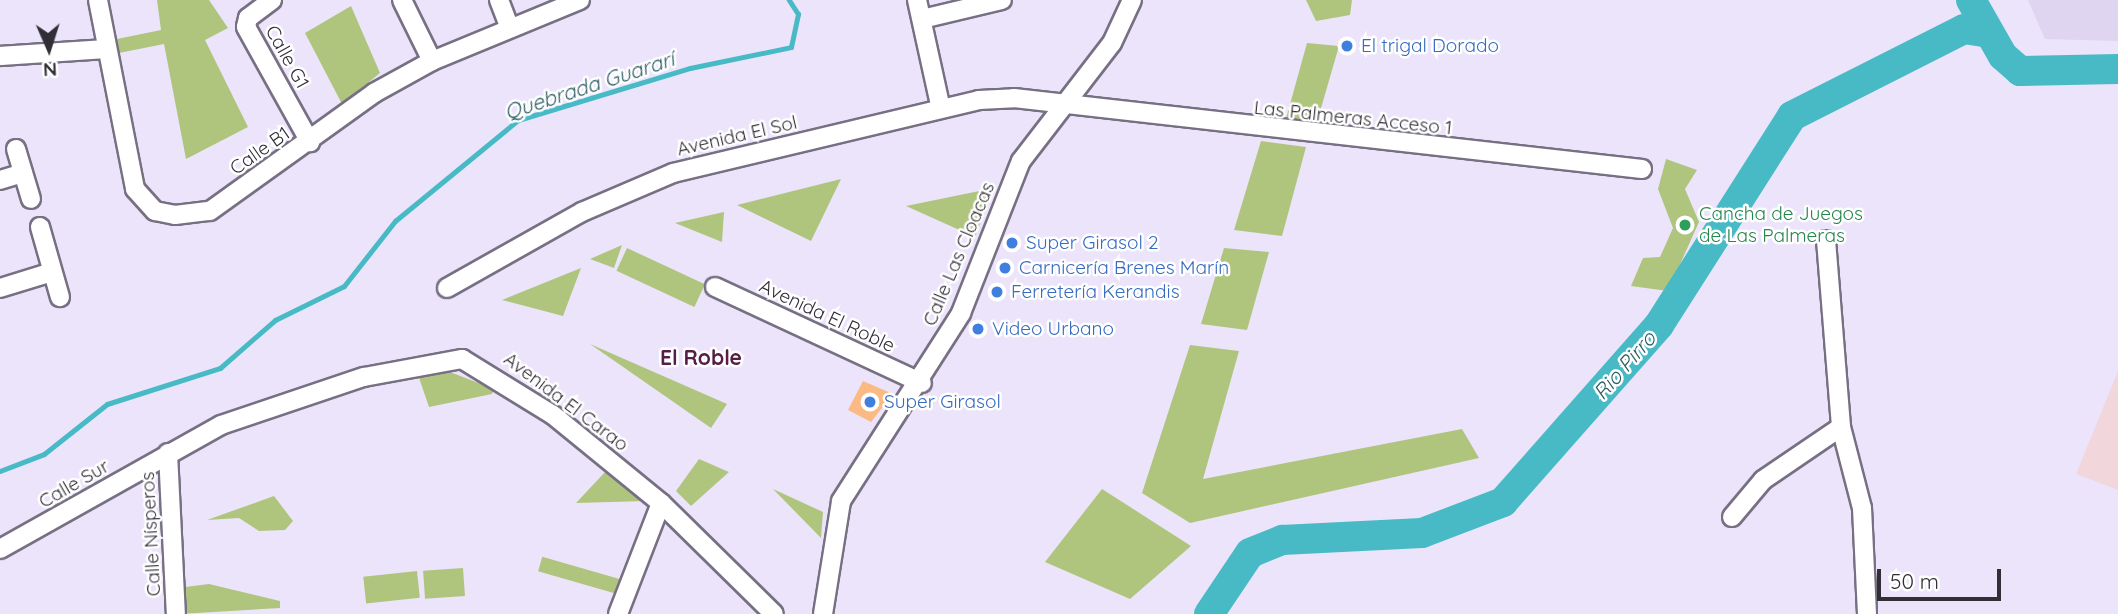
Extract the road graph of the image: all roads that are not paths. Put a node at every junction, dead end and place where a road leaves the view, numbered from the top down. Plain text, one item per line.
1 (98, 0) edge
2 (272, 0) edge
3 (402, 0) edge
4 (499, 0) edge
5 (580, 0) edge
6 (917, 0) edge
7 (1002, 0) edge
8 (1132, 0) edge
9 (922, 19) junction
10 (509, 26) junction
11 (105, 49) junction
12 (0, 56) edge
13 (432, 61) junction
14 (1060, 103) junction
15 (940, 104) junction
16 (310, 142) junction
17 (16, 149) dead end
18 (1642, 169) dead end
19 (23, 173) junction
20 (0, 180) edge
21 (31, 199) dead end
22 (40, 227) dead end
23 (1826, 240) dead end
24 (52, 272) junction
25 (715, 287) dead end
26 (0, 288) edge
27 (447, 288) dead end
28 (60, 297) dead end
29 (922, 383) junction
30 (1841, 428) junction
31 (168, 453) junction
32 (661, 503) junction
33 (1732, 517) dead end
34 (0, 549) edge
35 (176, 614) edge
36 (618, 614) edge
37 (774, 614) edge
38 (823, 614) edge
39 (1867, 614) edge

1 - 11 street, Calle B1
2 - 16 street, Calle G1
3 - 13 street
4 - 10 street
5 - 10 street, Calle B1
6 - 9 street
7 - 9 street
8 - 14 street, Calle Las Cloacas
9 - 15 street
10 - 13 street, Calle B1
11 - 12 street
11 - 16 street, Calle B1
13 - 16 street, Calle B1
14 - 15 street, Avenida El Sol
14 - 18 street, Las Palmeras Acceso 1
14 - 29 street, Calle Las Cloacas
15 - 27 street, Avenida El Sol
17 - 19 street
19 - 20 street
19 - 21 street
22 - 24 street
23 - 30 street
24 - 26 street
24 - 28 street
25 - 29 street, Avenida El Roble
29 - 38 street, Calle Las Cloacas
30 - 33 street
30 - 39 street
31 - 32 street, Avenida El Carao
31 - 34 street, Calle Sur
31 - 35 street, Calle Nísperos
32 - 36 street
32 - 37 street, Avenida El Carao

